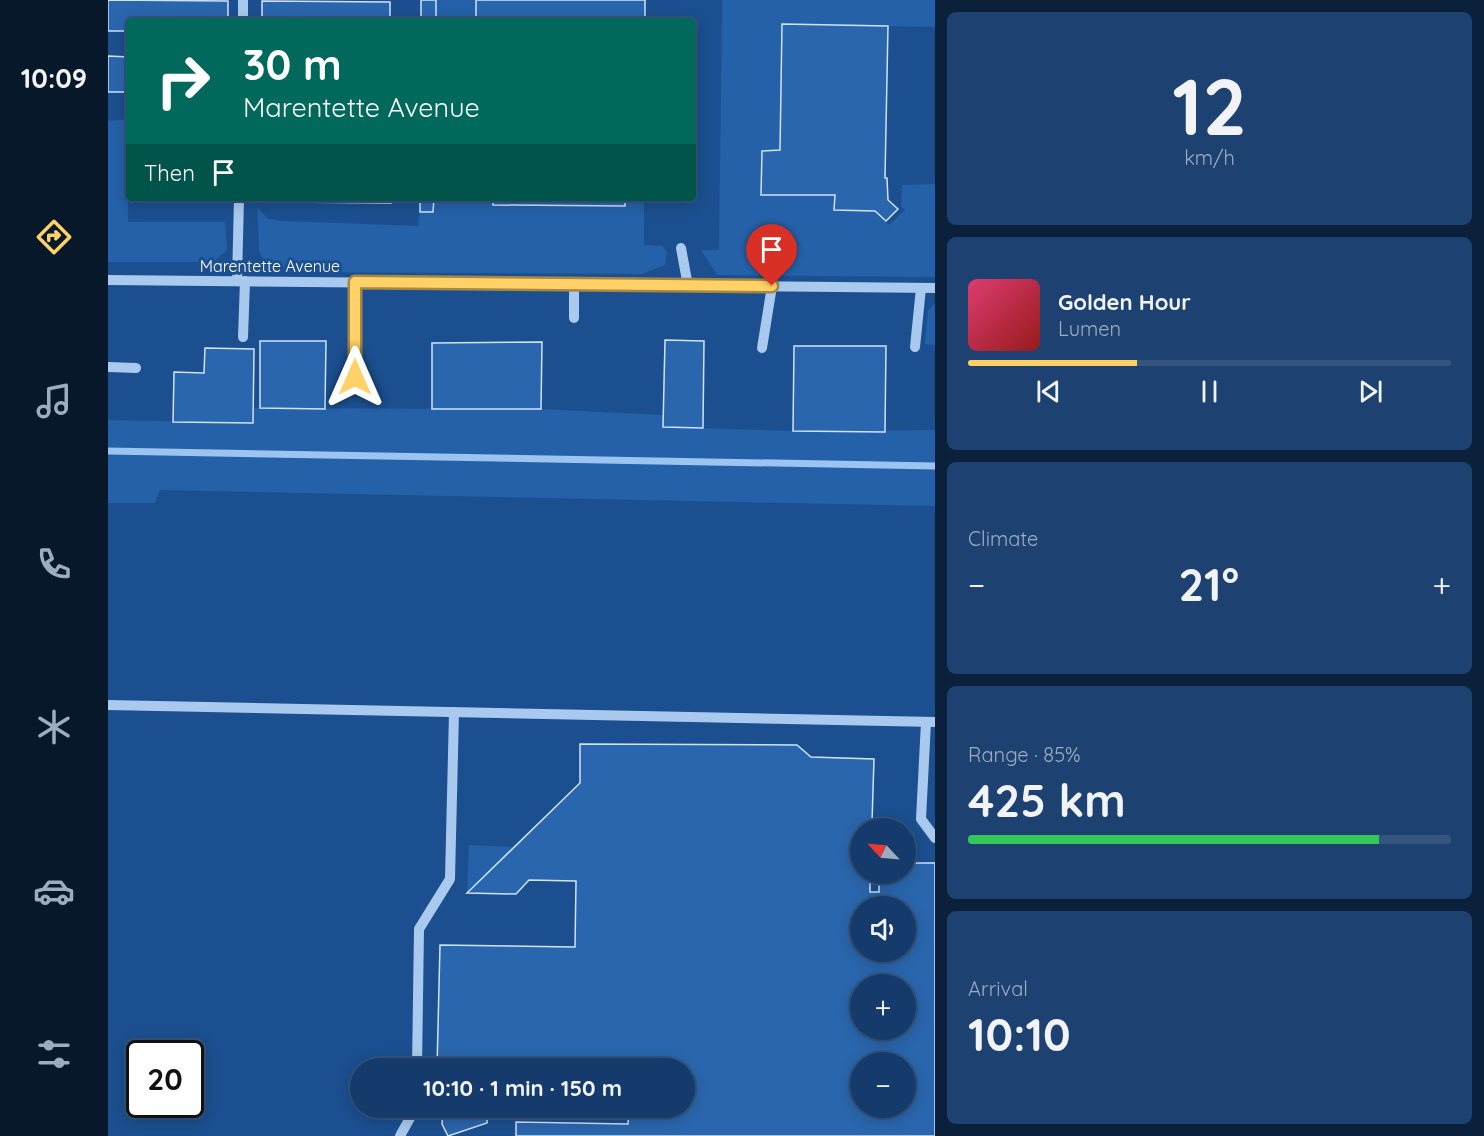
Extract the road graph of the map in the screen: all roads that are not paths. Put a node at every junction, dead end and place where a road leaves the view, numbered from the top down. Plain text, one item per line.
1 (243, 0) edge
2 (243, 18) edge
3 (239, 201) edge
4 (681, 248) dead end
5 (108, 280) edge
6 (241, 281) junction
7 (355, 282) junction
8 (574, 285) junction
9 (688, 286) junction
10 (772, 286) junction
11 (921, 288) junction
12 (935, 288) edge
13 (574, 318) dead end
14 (243, 337) dead end
15 (915, 347) dead end
16 (762, 348) dead end
17 (108, 367) edge
18 (136, 368) dead end
19 (355, 377) dead end
20 (108, 705) edge
21 (454, 712) junction
22 (931, 722) edge
23 (935, 838) edge
24 (417, 1058) edge
25 (410, 1118) edge
26 (400, 1136) edge

1 - 2 street
3 - 6 street
4 - 9 street
5 - 6 street, Marentette Avenue
6 - 7 street, Marentette Avenue
6 - 14 street
7 - 8 street, Marentette Avenue
7 - 19 street
8 - 9 street, Marentette Avenue
8 - 13 street
9 - 10 street, Marentette Avenue
10 - 11 street, Marentette Avenue
10 - 16 street
11 - 12 street, Marentette Avenue
11 - 15 street
17 - 18 street
20 - 21 street
21 - 22 street
21 - 24 street
22 - 23 street
25 - 26 street

